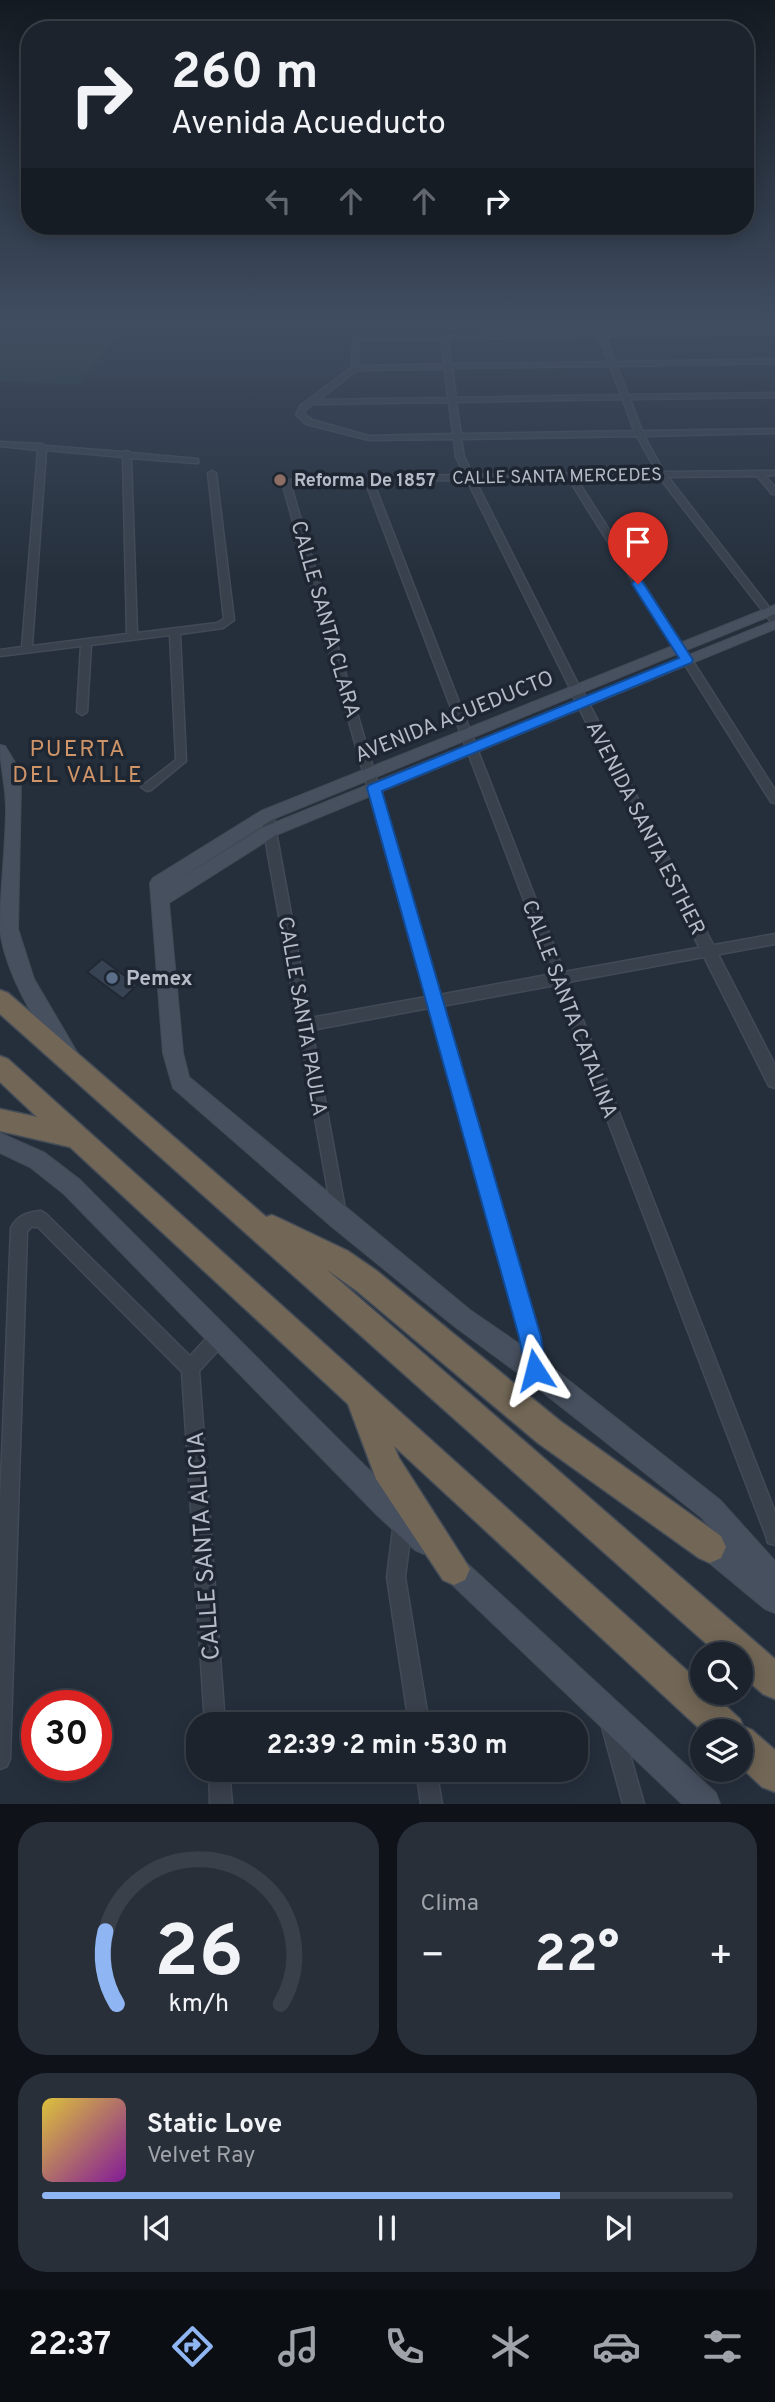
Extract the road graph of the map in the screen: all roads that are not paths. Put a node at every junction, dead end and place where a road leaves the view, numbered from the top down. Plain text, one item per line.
1 (302, 409) edge
2 (453, 409) edge
3 (630, 409) edge
4 (775, 431) edge
5 (639, 433) junction
6 (457, 436) junction
7 (369, 438) joint
8 (0, 444) edge
9 (42, 446) junction
10 (127, 453) junction
11 (195, 461) dead end
12 (759, 473) junction
13 (775, 473) edge
14 (212, 474) dead end
15 (662, 475) junction
16 (570, 476) junction
17 (469, 478) junction
18 (298, 480) joint
19 (368, 480) junction
20 (775, 492) edge
21 (773, 617) edge
22 (175, 631) junction
23 (132, 637) junction
24 (86, 643) junction
25 (27, 650) junction
26 (0, 653) edge
27 (683, 654) junction
28 (580, 696) junction
29 (82, 712) dead end
30 (468, 742) junction
31 (0, 750) edge
32 (372, 781) junction
33 (147, 787) dead end
34 (775, 799) edge
35 (267, 815) junction
36 (270, 831) junction
37 (160, 892) junction
38 (775, 939) edge
39 (709, 951) junction
40 (558, 979) junction
41 (0, 1000) edge
42 (434, 1002) junction
43 (305, 1025) junction
44 (76, 1066) junction
45 (0, 1067) edge
46 (775, 1081) edge
47 (0, 1120) edge
48 (75, 1136) junction
49 (0, 1143) edge
50 (243, 1212) junction
51 (338, 1218) junction
52 (221, 1335) junction
53 (190, 1368) junction
54 (535, 1370) junction
55 (361, 1399) junction
56 (403, 1522) junction
57 (775, 1536) edge
58 (710, 1547) joint
59 (454, 1569) junction
60 (775, 1581) edge
61 (775, 1599) edge
62 (775, 1682) edge
63 (607, 1710) junction
64 (214, 1712) edge
65 (417, 1712) edge
66 (715, 1719) edge
67 (753, 1754) edge
68 (0, 1759) edge
69 (775, 1774) edge
70 (220, 1782) edge
71 (428, 1782) edge
72 (221, 1804) edge
73 (432, 1804) edge
74 (635, 1804) edge
75 (705, 1804) edge

1 - 7 street
2 - 6 street, AVENIDA SANTA ESTHER
3 - 5 street
4 - 5 street
5 - 6 street
5 - 15 street
6 - 7 street
6 - 17 street, AVENIDA SANTA ESTHER
8 - 9 street
9 - 10 street
9 - 25 street
10 - 11 street
10 - 23 street
12 - 13 street, CALLE SANTA MERCEDES
12 - 15 street, CALLE SANTA MERCEDES
12 - 20 street
14 - 22 street
15 - 16 street, CALLE SANTA MERCEDES
15 - 21 street
16 - 17 street, CALLE SANTA MERCEDES
16 - 27 street
17 - 19 street, CALLE SANTA MERCEDES
17 - 28 street, AVENIDA SANTA ESTHER
18 - 19 street, CALLE SANTA MERCEDES
18 - 32 street, CALLE SANTA CLARA
19 - 30 street, CALLE SANTA CATALINA
21 - 27 main road, AVENIDA ACUEDUCTO
22 - 23 street
22 - 33 street
23 - 24 street
24 - 25 street
24 - 29 street
25 - 26 street
27 - 28 main road, AVENIDA ACUEDUCTO
27 - 34 street
28 - 30 main road, AVENIDA ACUEDUCTO
28 - 39 street, AVENIDA SANTA ESTHER
30 - 32 main road, AVENIDA ACUEDUCTO
30 - 40 street, CALLE SANTA CATALINA
31 - 44 main road
32 - 35 main road, AVENIDA ACUEDUCTO
32 - 36 main road, AVENIDA ACUEDUCTO
32 - 42 street, CALLE SANTA CLARA
35 - 36 street, CALLE SANTA PAULA
35 - 37 main road, AVENIDA ACUEDUCTO
36 - 37 main road, AVENIDA ACUEDUCTO
36 - 43 street, CALLE SANTA PAULA
37 - 51 main road
38 - 39 street
39 - 40 street
39 - 46 street, AVENIDA SANTA ESTHER
40 - 42 street
40 - 57 street, CALLE SANTA CATALINA
41 - 44 highway
42 - 43 street
42 - 54 street, CALLE SANTA CLARA
43 - 51 street, CALLE SANTA PAULA
44 - 50 highway
45 - 48 highway
47 - 48 highway
48 - 55 highway
49 - 52 main road
50 - 58 highway
50 - 62 highway
51 - 54 main road
52 - 53 street
52 - 56 main road
53 - 64 street, CALLE SANTA ALICIA
53 - 68 street
54 - 60 main road
55 - 59 highway
55 - 66 highway
56 - 59 main road
56 - 65 street
58 - 61 main road
59 - 63 main road
63 - 74 street
63 - 75 main road
67 - 69 highway
70 - 72 street
71 - 73 street

